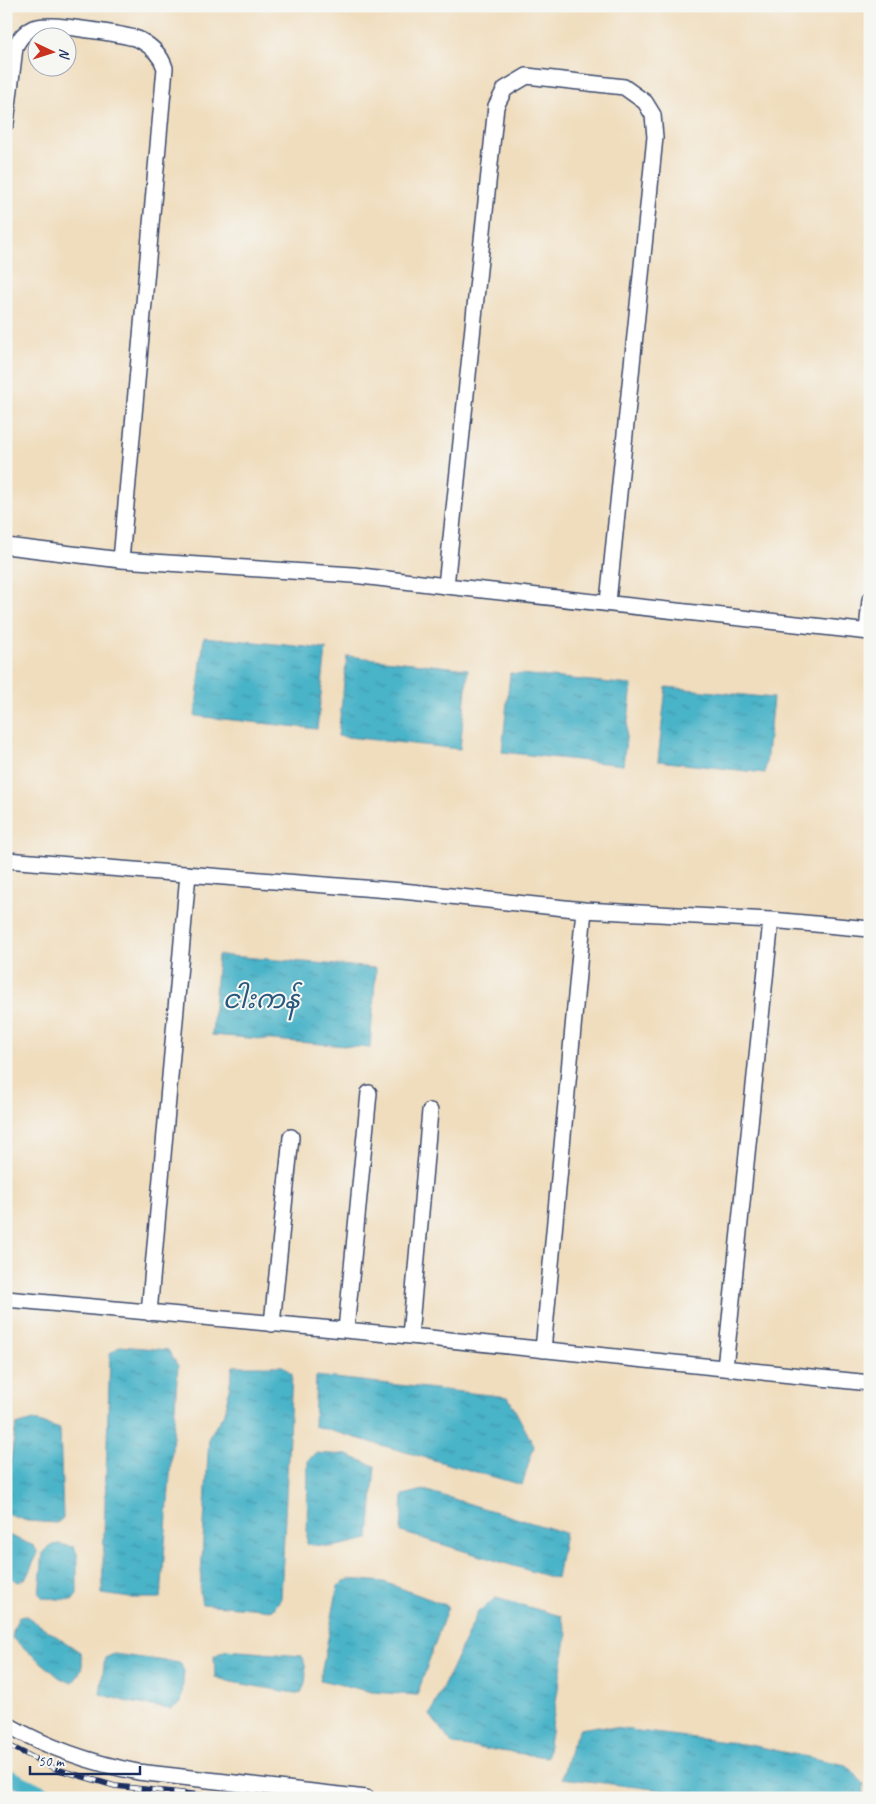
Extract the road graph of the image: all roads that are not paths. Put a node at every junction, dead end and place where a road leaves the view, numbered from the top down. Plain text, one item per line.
1 (6, 123) edge
2 (6, 546) edge
3 (121, 560) junction
4 (446, 586) junction
5 (870, 600) edge
6 (608, 602) junction
7 (868, 631) edge
8 (6, 860) edge
9 (188, 874) junction
10 (584, 910) junction
11 (770, 920) junction
12 (870, 930) edge
13 (369, 1093) dead end
14 (430, 1111) dead end
15 (291, 1137) dead end
16 (6, 1299) edge
17 (149, 1312) junction
18 (272, 1324) junction
19 (346, 1330) junction
20 (410, 1336) junction
21 (543, 1350) junction
22 (725, 1368) junction
23 (870, 1383) edge
24 (6, 1724) edge
25 (366, 1798) edge

1 - 3 street
2 - 3 street
3 - 4 street
4 - 6 street
4 - 6 street
5 - 7 street
6 - 7 street
8 - 9 street
9 - 10 street
9 - 17 street
10 - 11 street
10 - 21 street
11 - 12 street
11 - 22 street
13 - 19 street
14 - 20 street
15 - 18 street
16 - 17 street
17 - 18 street
18 - 19 street
19 - 20 street
20 - 21 street
21 - 22 street
22 - 23 street
24 - 25 street

